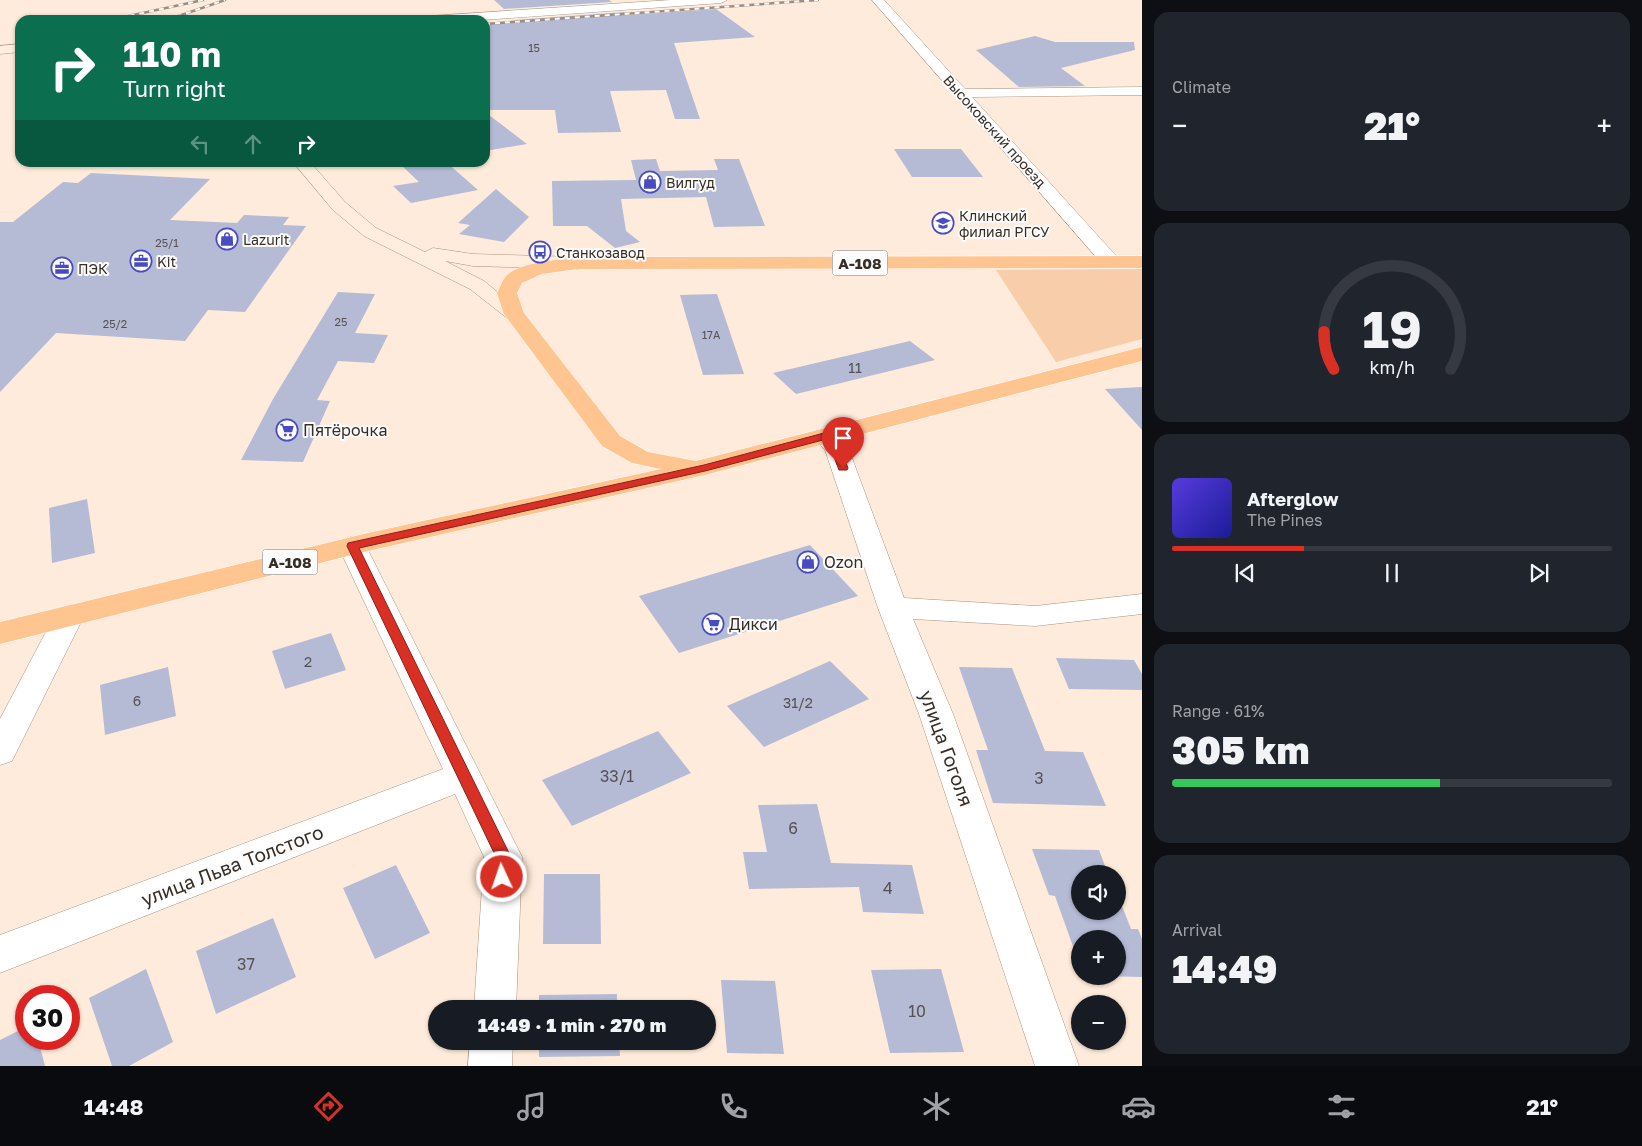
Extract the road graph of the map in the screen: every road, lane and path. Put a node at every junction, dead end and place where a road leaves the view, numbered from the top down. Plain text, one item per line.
1 (721, 0) edge
2 (878, 0) edge
3 (490, 16) edge
4 (15, 48) edge
5 (0, 50) edge
6 (1142, 91) edge
7 (962, 93) junction
8 (305, 167) edge
9 (370, 232) junction
10 (1111, 262) junction
11 (1142, 262) edge
12 (578, 263) junction
13 (514, 314) junction
14 (1142, 354) edge
15 (824, 436) junction
16 (611, 441) junction
17 (705, 468) junction
18 (581, 494) junction
19 (352, 546) junction
20 (1142, 604) edge
21 (893, 608) junction
22 (69, 616) junction
23 (0, 633) edge
24 (0, 752) edge
25 (464, 776) junction
26 (0, 954) edge
27 (495, 1000) edge
28 (491, 1050) edge
29 (490, 1066) edge
30 (1057, 1066) edge

1 - 3 street
2 - 7 street, Высоковский проезд
4 - 5 street
6 - 7 street
7 - 10 street, Высоковский проезд
8 - 9 street
9 - 12 street
9 - 13 street
10 - 11 highway, А-108
10 - 12 highway, А-108
12 - 13 highway, А-108
13 - 16 highway, А-108
14 - 15 highway, А-108
15 - 17 highway, А-108
15 - 21 street, улица Гоголя
16 - 17 highway, А-108
16 - 18 highway, А-108
17 - 18 highway, А-108
18 - 19 highway, А-108
19 - 22 highway, А-108
19 - 25 street
20 - 21 street
21 - 30 street, улица Гоголя
22 - 23 highway, А-108
22 - 24 street
25 - 26 street, улица Льва Толстого
25 - 27 street
28 - 29 street

